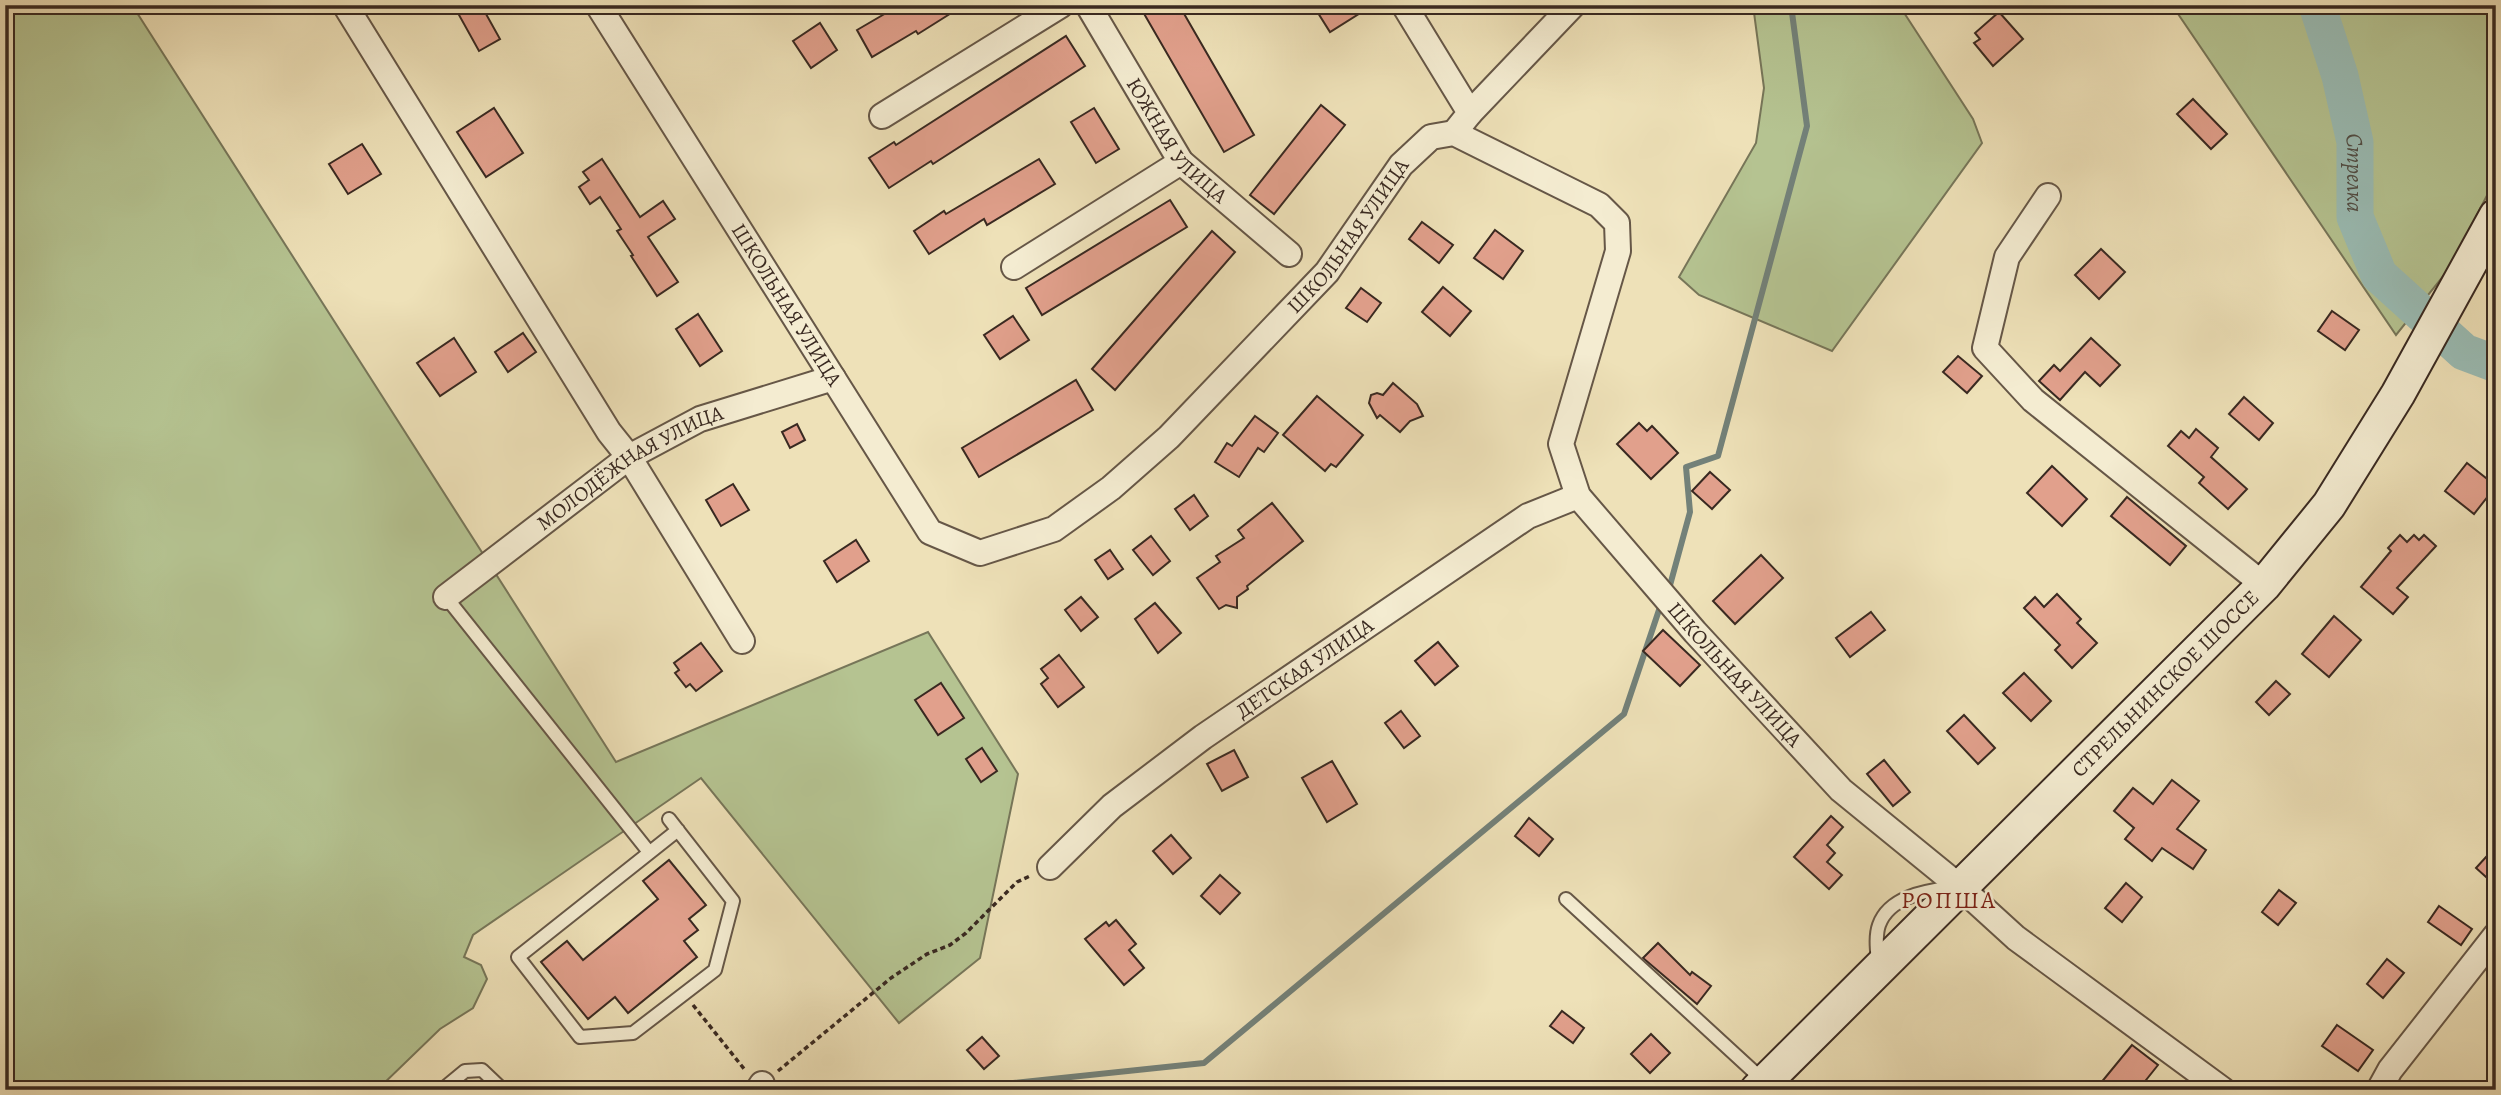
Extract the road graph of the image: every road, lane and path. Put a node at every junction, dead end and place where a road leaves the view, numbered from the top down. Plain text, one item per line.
1 (345, 5) edge
2 (598, 5) edge
3 (1061, 5) edge
4 (1088, 5) edge
5 (1404, 5) edge
6 (1573, 5) edge
7 (1470, 113) junction
8 (882, 116) dead end
9 (1454, 133) junction
10 (1181, 162) junction
11 (2048, 196) dead end
12 (2496, 216) edge
13 (1289, 254) dead end
14 (1014, 267) dead end
15 (834, 378) junction
16 (629, 457) junction
17 (1578, 495) junction
18 (2264, 585) junction
19 (446, 597) joint
20 (742, 641) dead end
21 (669, 819) dead end
22 (678, 830) junction
23 (649, 852) junction
24 (1050, 867) joint
25 (1960, 887) junction
26 (1566, 899) dead end
27 (2496, 935) edge
28 (684, 993) junction
29 (1761, 1086) edge
30 (760, 1087) edge
31 (442, 1090) edge
32 (503, 1090) edge
33 (2223, 1090) edge
34 (2379, 1090) edge

1 - 16 street
2 - 15 street, ШКОЛЬНАЯ УЛИЦА
3 - 8 street
4 - 10 street, ЮЖНАЯ УЛИЦА
5 - 7 street
6 - 7 street
7 - 9 street
9 - 15 street, ШКОЛЬНАЯ УЛИЦА
9 - 17 street, ШКОЛЬНАЯ УЛИЦА
10 - 13 street, ЮЖНАЯ УЛИЦА
10 - 14 street
11 - 18 street
12 - 18 main road, СТРЕЛЬНИНСКОЕ ШОССЕ
15 - 16 street, МОЛОДЁЖНАЯ УЛИЦА
16 - 19 street, МОЛОДЁЖНАЯ УЛИЦА
16 - 20 street
17 - 24 street, ДЕТСКАЯ УЛИЦА
17 - 25 street, ШКОЛЬНАЯ УЛИЦА
18 - 25 main road, СТРЕЛЬНИНСКОЕ ШОССЕ
19 - 23 lane
21 - 22 lane
22 - 23 lane
22 - 28 lane
23 - 28 lane
24 - 30 path
25 - 29 main road, СТРЕЛЬНИНСКОЕ ШОССЕ
25 - 33 street, ШКОЛЬНАЯ УЛИЦА
26 - 29 lane
27 - 34 street
28 - 30 path
31 - 32 lane

